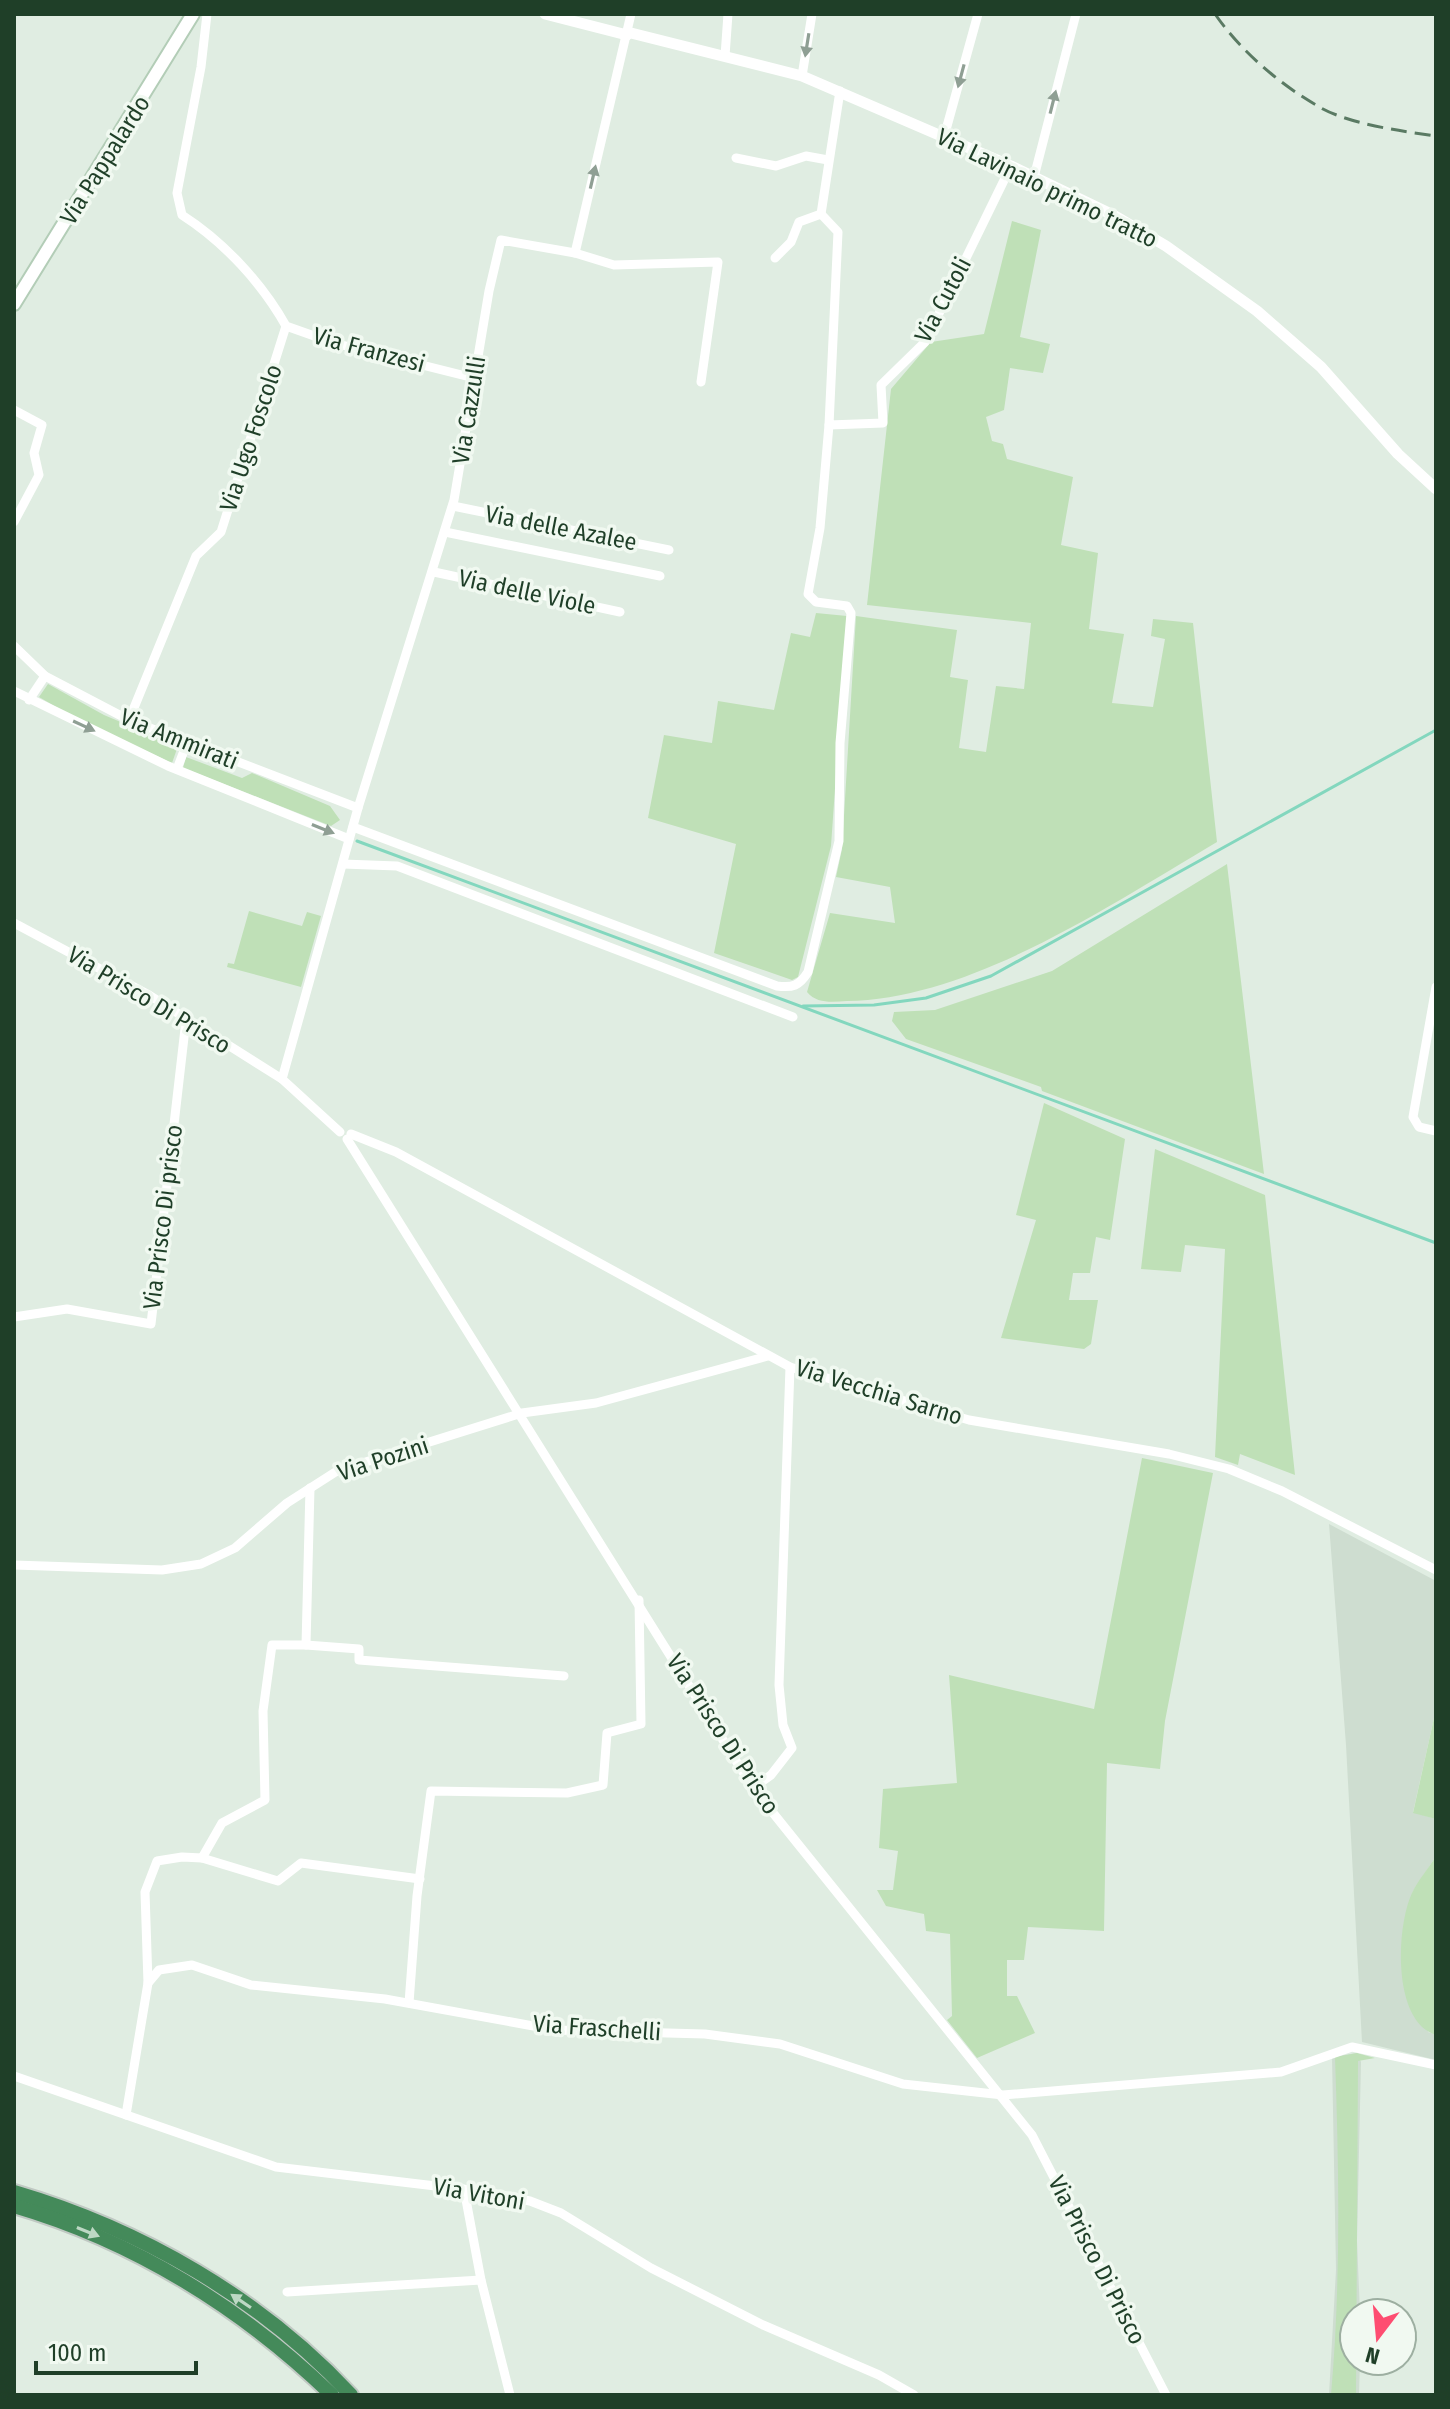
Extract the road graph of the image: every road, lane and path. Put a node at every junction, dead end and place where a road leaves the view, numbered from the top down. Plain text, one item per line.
1 (193, 14) edge
2 (207, 14) edge
3 (545, 14) edge
4 (631, 14) edge
5 (728, 14) edge
6 (812, 14) edge
7 (978, 14) edge
8 (1076, 14) edge
9 (578, 18) edge
10 (627, 34) junction
11 (725, 56) junction
12 (802, 76) junction
13 (840, 91) junction
14 (944, 137) junction
15 (736, 158) dead end
16 (828, 160) junction
17 (1011, 166) junction
18 (1034, 177) junction
19 (821, 214) junction
20 (575, 253) junction
21 (775, 258) dead end
22 (14, 304) edge
23 (286, 326) junction
24 (474, 378) junction
25 (701, 382) dead end
26 (14, 410) edge
27 (829, 425) junction
28 (1436, 489) edge
29 (453, 506) junction
30 (14, 522) edge
31 (445, 532) junction
32 (669, 550) dead end
33 (434, 572) junction
34 (660, 576) dead end
35 (620, 612) dead end
36 (14, 646) edge
37 (45, 676) junction
38 (14, 691) edge
39 (29, 700) junction
40 (129, 720) junction
41 (187, 743) junction
42 (177, 769) junction
43 (358, 808) junction
44 (353, 827) junction
45 (349, 839) junction
46 (343, 864) junction
47 (14, 923) edge
48 (1436, 987) edge
49 (793, 1017) dead end
50 (186, 1020) junction
51 (282, 1079) junction
52 (1436, 1131) edge
53 (346, 1135) junction
54 (14, 1317) edge
55 (768, 1356) junction
56 (790, 1367) junction
57 (522, 1413) junction
58 (310, 1488) junction
59 (14, 1565) edge
60 (1436, 1570) edge
61 (639, 1600) junction
62 (306, 1645) junction
63 (564, 1676) dead end
64 (753, 1788) junction
65 (202, 1858) junction
66 (420, 1879) junction
67 (148, 1983) junction
68 (409, 2003) junction
69 (1436, 2065) edge
70 (14, 2076) edge
71 (1003, 2095) junction
72 (126, 2115) junction
73 (464, 2189) junction
74 (14, 2192) edge
75 (14, 2206) edge
76 (481, 2280) junction
77 (287, 2292) dead end
78 (298, 2354) junction
79 (315, 2369) junction
80 (332, 2395) edge
81 (351, 2395) edge
82 (510, 2395) edge
83 (914, 2395) edge
84 (1166, 2395) edge

1 - 22 main road, Via Pappalardo
2 - 23 street, Via Franzesi
3 - 9 street, Via Lavinaio primo tratto
4 - 10 street
5 - 11 street
6 -> 12 street
7 -> 14 street
18 -> 8 street
9 - 10 street, Via Lavinaio primo tratto
10 - 11 street, Via Lavinaio primo tratto
20 -> 10 street
11 - 12 street, Via Lavinaio primo tratto
12 - 13 street, Via Lavinaio primo tratto
13 - 14 street, Via Lavinaio primo tratto
13 - 16 street
14 - 17 street, Via Lavinaio primo tratto
15 - 16 street
16 - 19 street
17 - 18 street, Via Lavinaio primo tratto
17 - 27 street, Via Cutoli
18 - 28 street, Via Lavinaio primo tratto
19 - 21 street
19 - 27 street
20 - 24 street, Via Cazzulli
20 - 25 street
23 - 24 street, Via Franzesi
23 - 40 street, Via Ugo Foscolo
24 - 29 street, Via Cazzulli
26 - 30 street
27 - 44 street
29 - 31 street, Via Cazzulli
29 - 32 street, Via delle Azalee
31 - 33 street, Via Cazzulli
31 - 34 street
33 - 35 street, Via delle Viole
33 - 43 street, Via Cazzulli
36 - 37 street, Via Ammirati
37 - 39 street
37 - 40 street, Via Ammirati
38 - 39 street, Via Ammirati
39 -> 42 street, Via Ammirati
40 - 41 street, Via Ammirati
41 - 42 street
41 - 43 street, Via Ammirati
42 -> 45 street, Via Ammirati
43 - 44 street, Via Cazzulli
44 - 45 street, Via Cazzulli
45 - 46 street, Via Cazzulli
46 - 49 street
46 - 51 street, Via Cazzulli
47 - 50 street, Via Prisco Di Prisco
48 - 52 street
50 - 51 street, Via Prisco Di Prisco
50 - 54 street, Via Prisco Di prisco
51 - 53 street, Via Prisco Di Prisco
53 - 55 street, Via Vecchia Sarno
53 - 57 street, Via Prisco Di Prisco
55 - 56 street, Via Vecchia Sarno
55 - 57 street, Via Pozini
56 - 60 street, Via Vecchia Sarno
56 - 64 street
57 - 58 street, Via Pozini
57 - 61 street, Via Prisco Di Prisco
58 - 59 street, Via Pozini
58 - 62 street
61 - 64 street, Via Prisco Di Prisco
61 - 66 street
62 - 63 street
62 - 65 street
64 - 71 street, Via Prisco Di Prisco
65 - 66 street
65 - 67 street
66 - 68 street
67 - 68 street, Via Fraschelli
67 - 72 street
68 - 71 street, Via Fraschelli
69 - 71 street, Via Fraschelli
70 - 72 street, Via Vitoni
71 - 84 street, Via Prisco Di Prisco
72 - 73 street, Via Vitoni
73 - 76 street
73 - 83 street, Via Vitoni
78 -> 74 highway
75 -> 78 highway
76 - 77 street
76 - 82 street
78 - 79 highway
79 - 80 highway
79 - 81 highway

